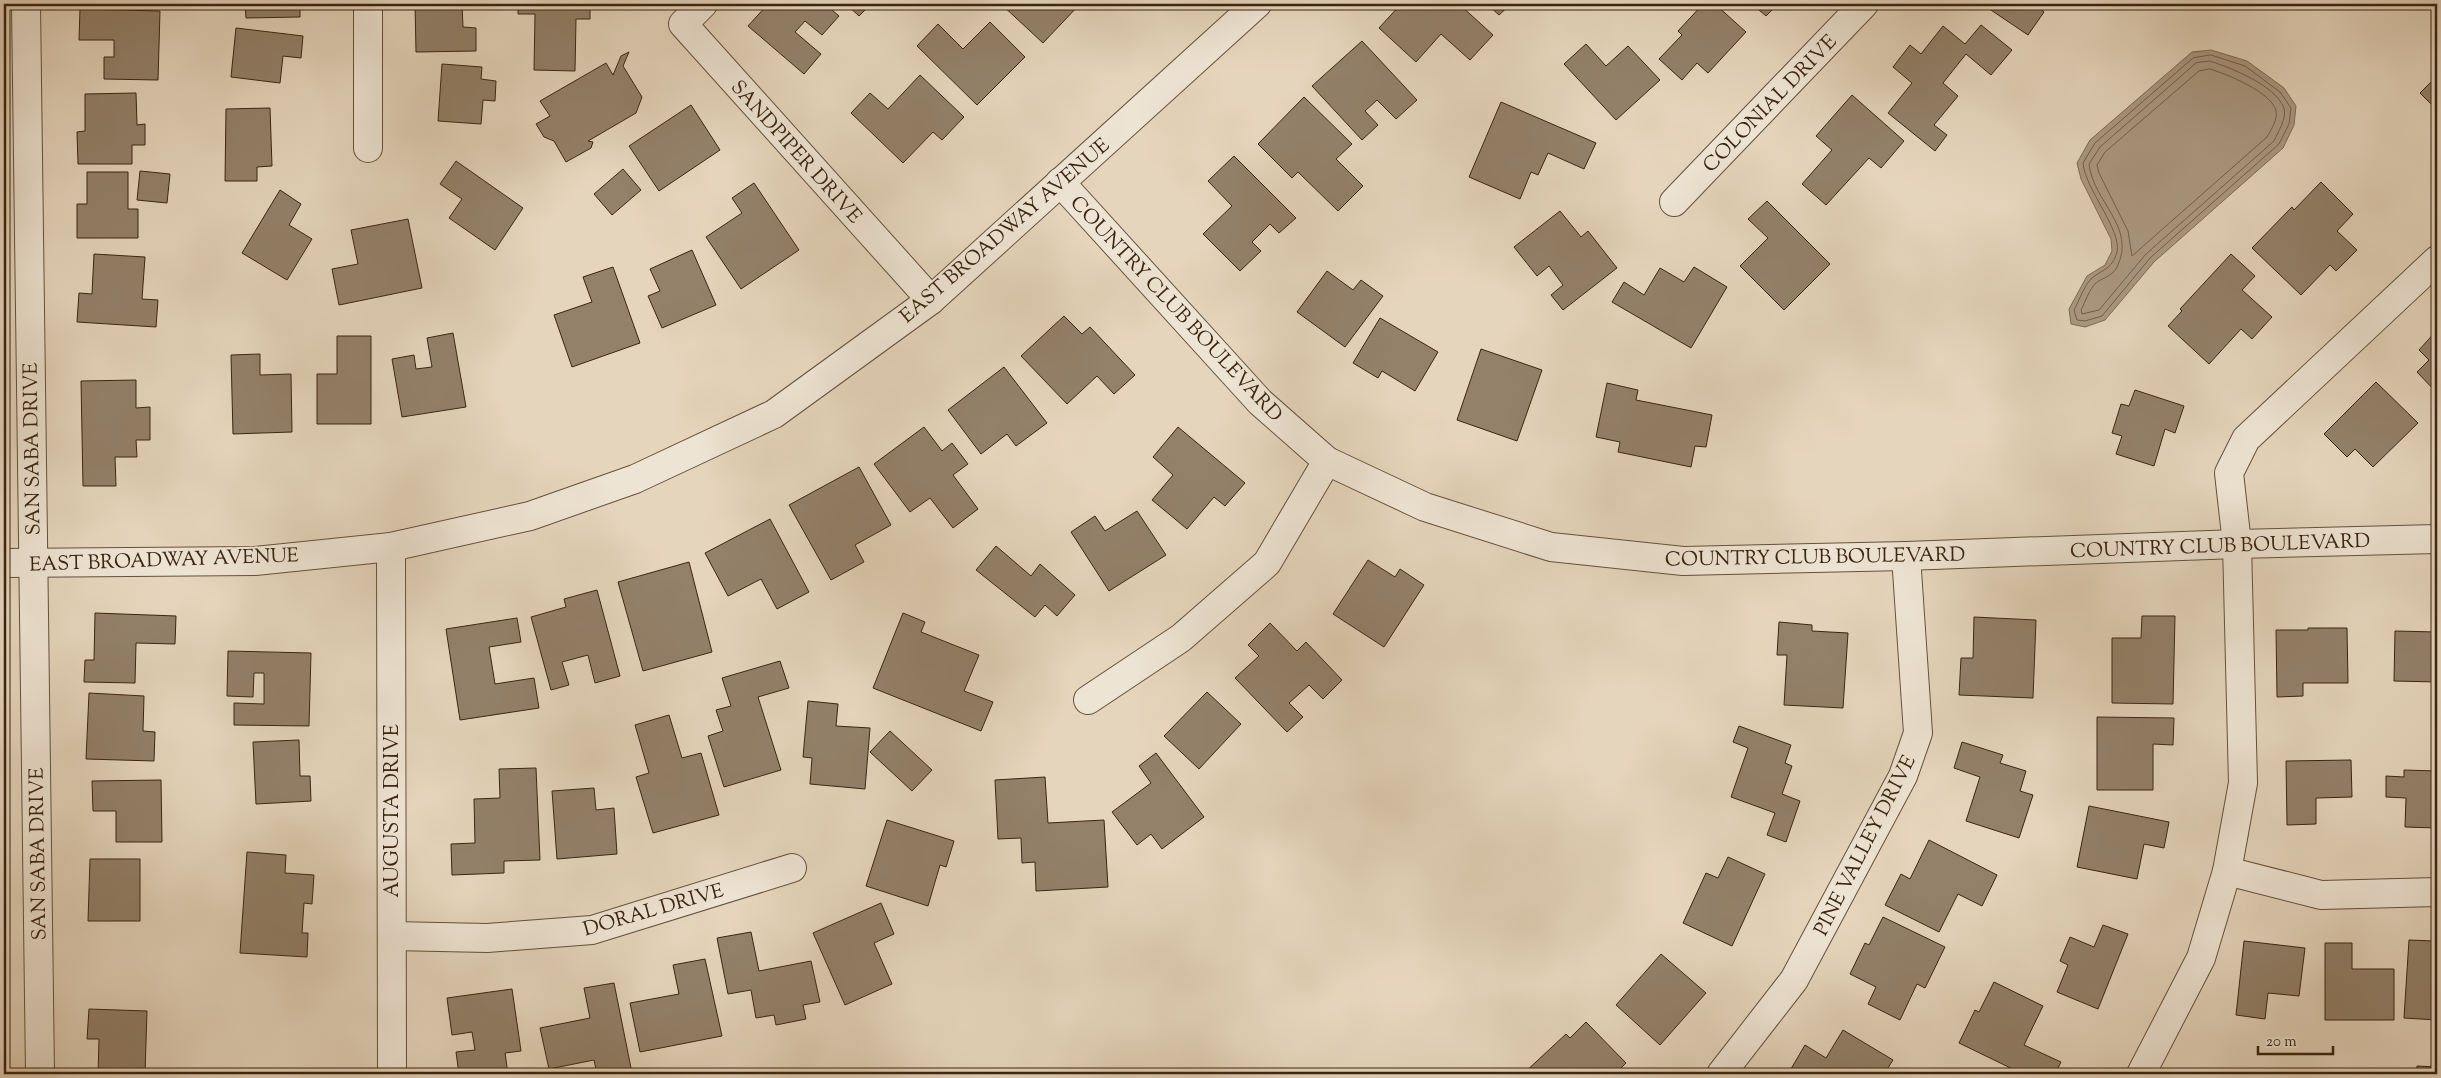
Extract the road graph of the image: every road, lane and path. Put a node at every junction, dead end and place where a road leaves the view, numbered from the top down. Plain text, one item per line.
1 (26, 4) edge
2 (368, 4) edge
3 (703, 4) edge
4 (1258, 4) edge
5 (1864, 4) edge
6 (368, 148) dead end
7 (1060, 182) junction
8 (1674, 202) dead end
9 (2437, 260) edge
10 (931, 300) junction
11 (1327, 461) junction
12 (2437, 539) edge
13 (2237, 544) junction
14 (391, 547) junction
15 (1906, 556) junction
16 (4, 563) edge
17 (32, 563) junction
18 (1088, 700) dead end
19 (792, 868) dead end
20 (2227, 871) junction
21 (2437, 892) edge
22 (392, 936) junction
23 (40, 1074) edge
24 (392, 1074) edge
25 (1721, 1074) edge
26 (2142, 1074) edge

1 - 17 street, SAN SABA DRIVE
2 - 6 street
3 - 10 street, SANDPIPER DRIVE
4 - 7 street, EAST BROADWAY AVENUE
5 - 8 street, COLONIAL DRIVE
7 - 10 street, EAST BROADWAY AVENUE
7 - 11 street, COUNTRY CLUB BOULEVARD
9 - 13 street
10 - 14 street, EAST BROADWAY AVENUE
11 - 15 street, COUNTRY CLUB BOULEVARD
11 - 18 street
12 - 13 street, COUNTRY CLUB BOULEVARD
13 - 15 street, COUNTRY CLUB BOULEVARD
13 - 20 street
14 - 17 street, EAST BROADWAY AVENUE
14 - 22 street, AUGUSTA DRIVE
15 - 25 street, PINE VALLEY DRIVE
16 - 17 street, EAST BROADWAY AVENUE
17 - 23 street, SAN SABA DRIVE
19 - 22 street, DORAL DRIVE
20 - 21 street
20 - 26 street
22 - 24 street, AUGUSTA DRIVE

